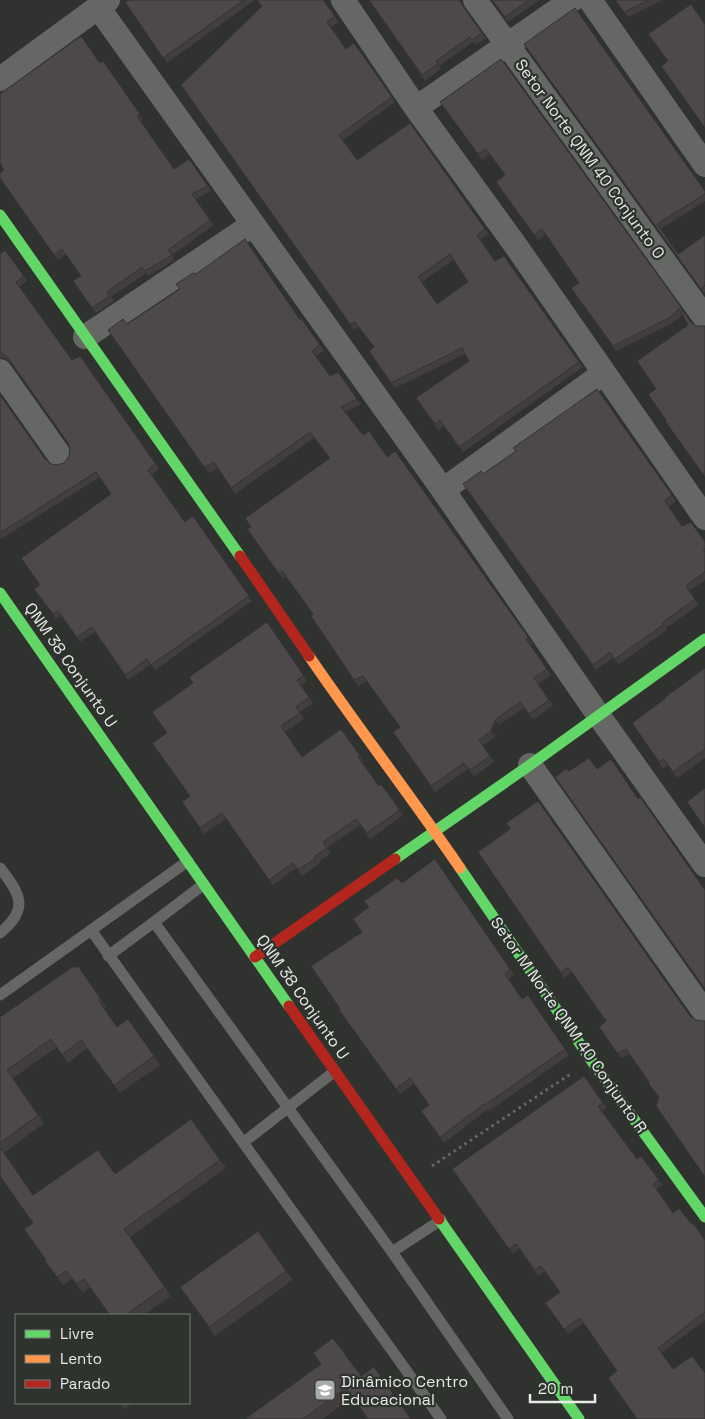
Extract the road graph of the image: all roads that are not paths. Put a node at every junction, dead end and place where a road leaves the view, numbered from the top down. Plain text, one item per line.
1 (344, 0) edge
2 (475, 0) edge
3 (572, 0) edge
4 (590, 0) edge
5 (103, 4) edge
6 (507, 45) junction
7 (0, 79) edge
8 (416, 108) junction
9 (705, 165) edge
10 (0, 215) edge
11 (252, 225) junction
12 (705, 318) edge
13 (85, 337) junction
14 (0, 371) edge
15 (604, 373) junction
16 (60, 456) dead end
17 (444, 490) junction
18 (705, 518) edge
19 (0, 593) edge
20 (705, 640) edge
21 (599, 716) junction
22 (530, 764) junction
23 (435, 831) junction
24 (188, 861) junction
25 (705, 865) edge
26 (0, 868) edge
27 (204, 883) junction
28 (154, 922) junction
29 (91, 930) junction
30 (0, 933) edge
31 (108, 956) junction
32 (255, 957) junction
33 (0, 995) edge
34 (705, 1013) edge
35 (335, 1071) junction
36 (288, 1107) junction
37 (244, 1142) junction
38 (705, 1217) edge
39 (441, 1220) junction
40 (392, 1252) junction
41 (441, 1419) edge
42 (508, 1419) edge
43 (579, 1419) edge

1 - 8 street
2 - 6 street, Setor Norte QNM 40 Conjunto O
3 - 6 street
4 - 9 street
5 - 7 street
5 - 11 street
6 - 8 street
6 - 12 street, Setor Norte QNM 40 Conjunto O
8 - 15 street
10 - 13 street, Setor M Norte QNM 40 Conjunto R
11 - 13 street
11 - 17 street
13 - 23 street, Setor M Norte QNM 40 Conjunto R
14 - 16 street
15 - 17 street
15 - 18 street
17 - 21 street
19 - 24 street, QNM 38 Conjunto U
20 - 21 street
21 - 22 street
21 - 25 street
22 - 23 street
22 - 34 street
23 - 32 street
23 - 38 street, Setor M Norte QNM 40 Conjunto R
24 - 27 street, QNM 38 Conjunto U
24 - 29 lane
26 - 30 lane
27 - 28 lane
27 - 32 street, QNM 38 Conjunto U
28 - 31 lane
28 - 36 lane
29 - 31 lane
29 - 33 lane
31 - 37 lane
32 - 35 street, QNM 38 Conjunto U
35 - 36 lane
35 - 39 street, QNM 38 Conjunto U
36 - 37 lane
36 - 40 lane
37 - 41 lane
39 - 40 lane
39 - 43 street, QNM 38 Conjunto U
40 - 42 lane

